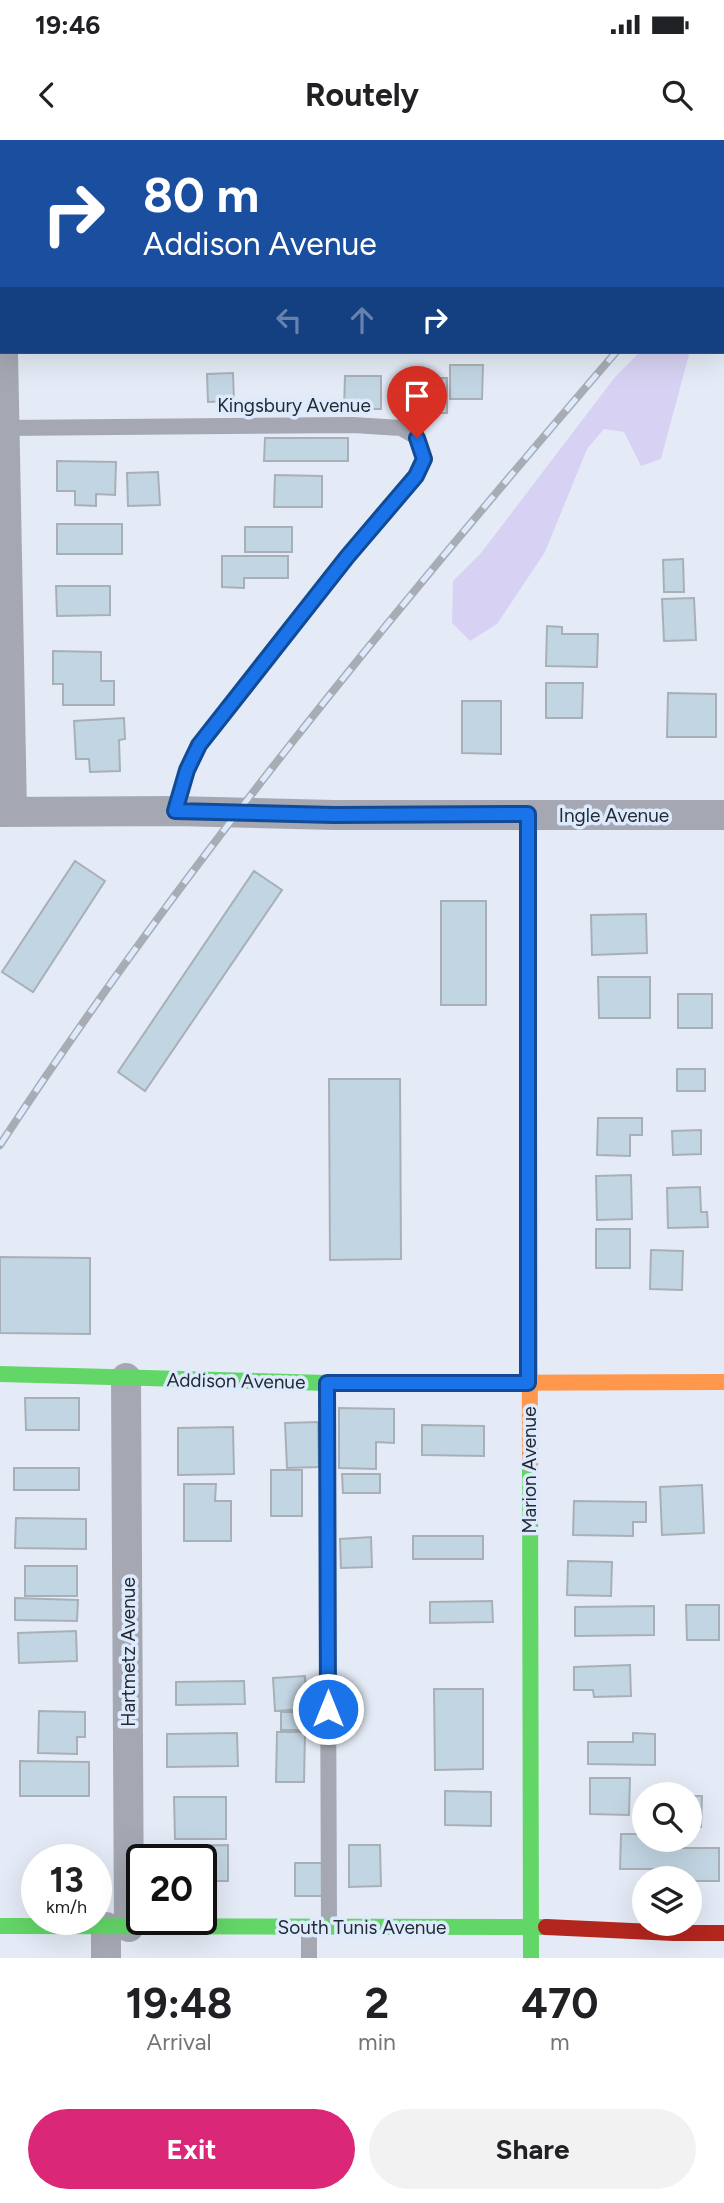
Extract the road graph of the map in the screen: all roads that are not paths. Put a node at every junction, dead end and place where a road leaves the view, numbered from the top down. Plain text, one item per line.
1 (3, 354) edge
2 (4, 428) junction
3 (175, 811) junction
4 (6, 812) edge
5 (528, 814) junction
6 (724, 815) edge
7 (0, 1374) edge
8 (126, 1378) junction
9 (724, 1382) edge
10 (327, 1383) junction
11 (528, 1383) junction
12 (0, 1926) edge
13 (531, 1926) junction
14 (118, 1927) junction
15 (309, 1927) junction
16 (329, 1927) junction
17 (724, 1933) edge
18 (106, 1958) edge
19 (309, 1958) edge
20 (531, 1958) edge

1 - 2 street
2 - 3 lane, Kingsbury Avenue
2 - 4 street
3 - 4 street, Ingle Avenue
3 - 5 street, Ingle Avenue
5 - 6 street, Ingle Avenue
5 - 11 street, Marion Avenue
7 - 8 street, Addison Avenue
8 - 10 street, Addison Avenue
8 - 14 street, Hartmetz Avenue
9 - 11 street, Addison Avenue
10 - 11 street, Addison Avenue
10 - 16 lane
11 - 13 street, Marion Avenue
12 - 14 street, South Tunis Avenue
13 - 16 street, South Tunis Avenue
13 - 17 street, South Tunis Avenue
13 - 20 street, Marion Avenue
14 - 15 street, South Tunis Avenue
14 - 18 street, Hartmetz Avenue
15 - 16 street, South Tunis Avenue
15 - 19 lane

